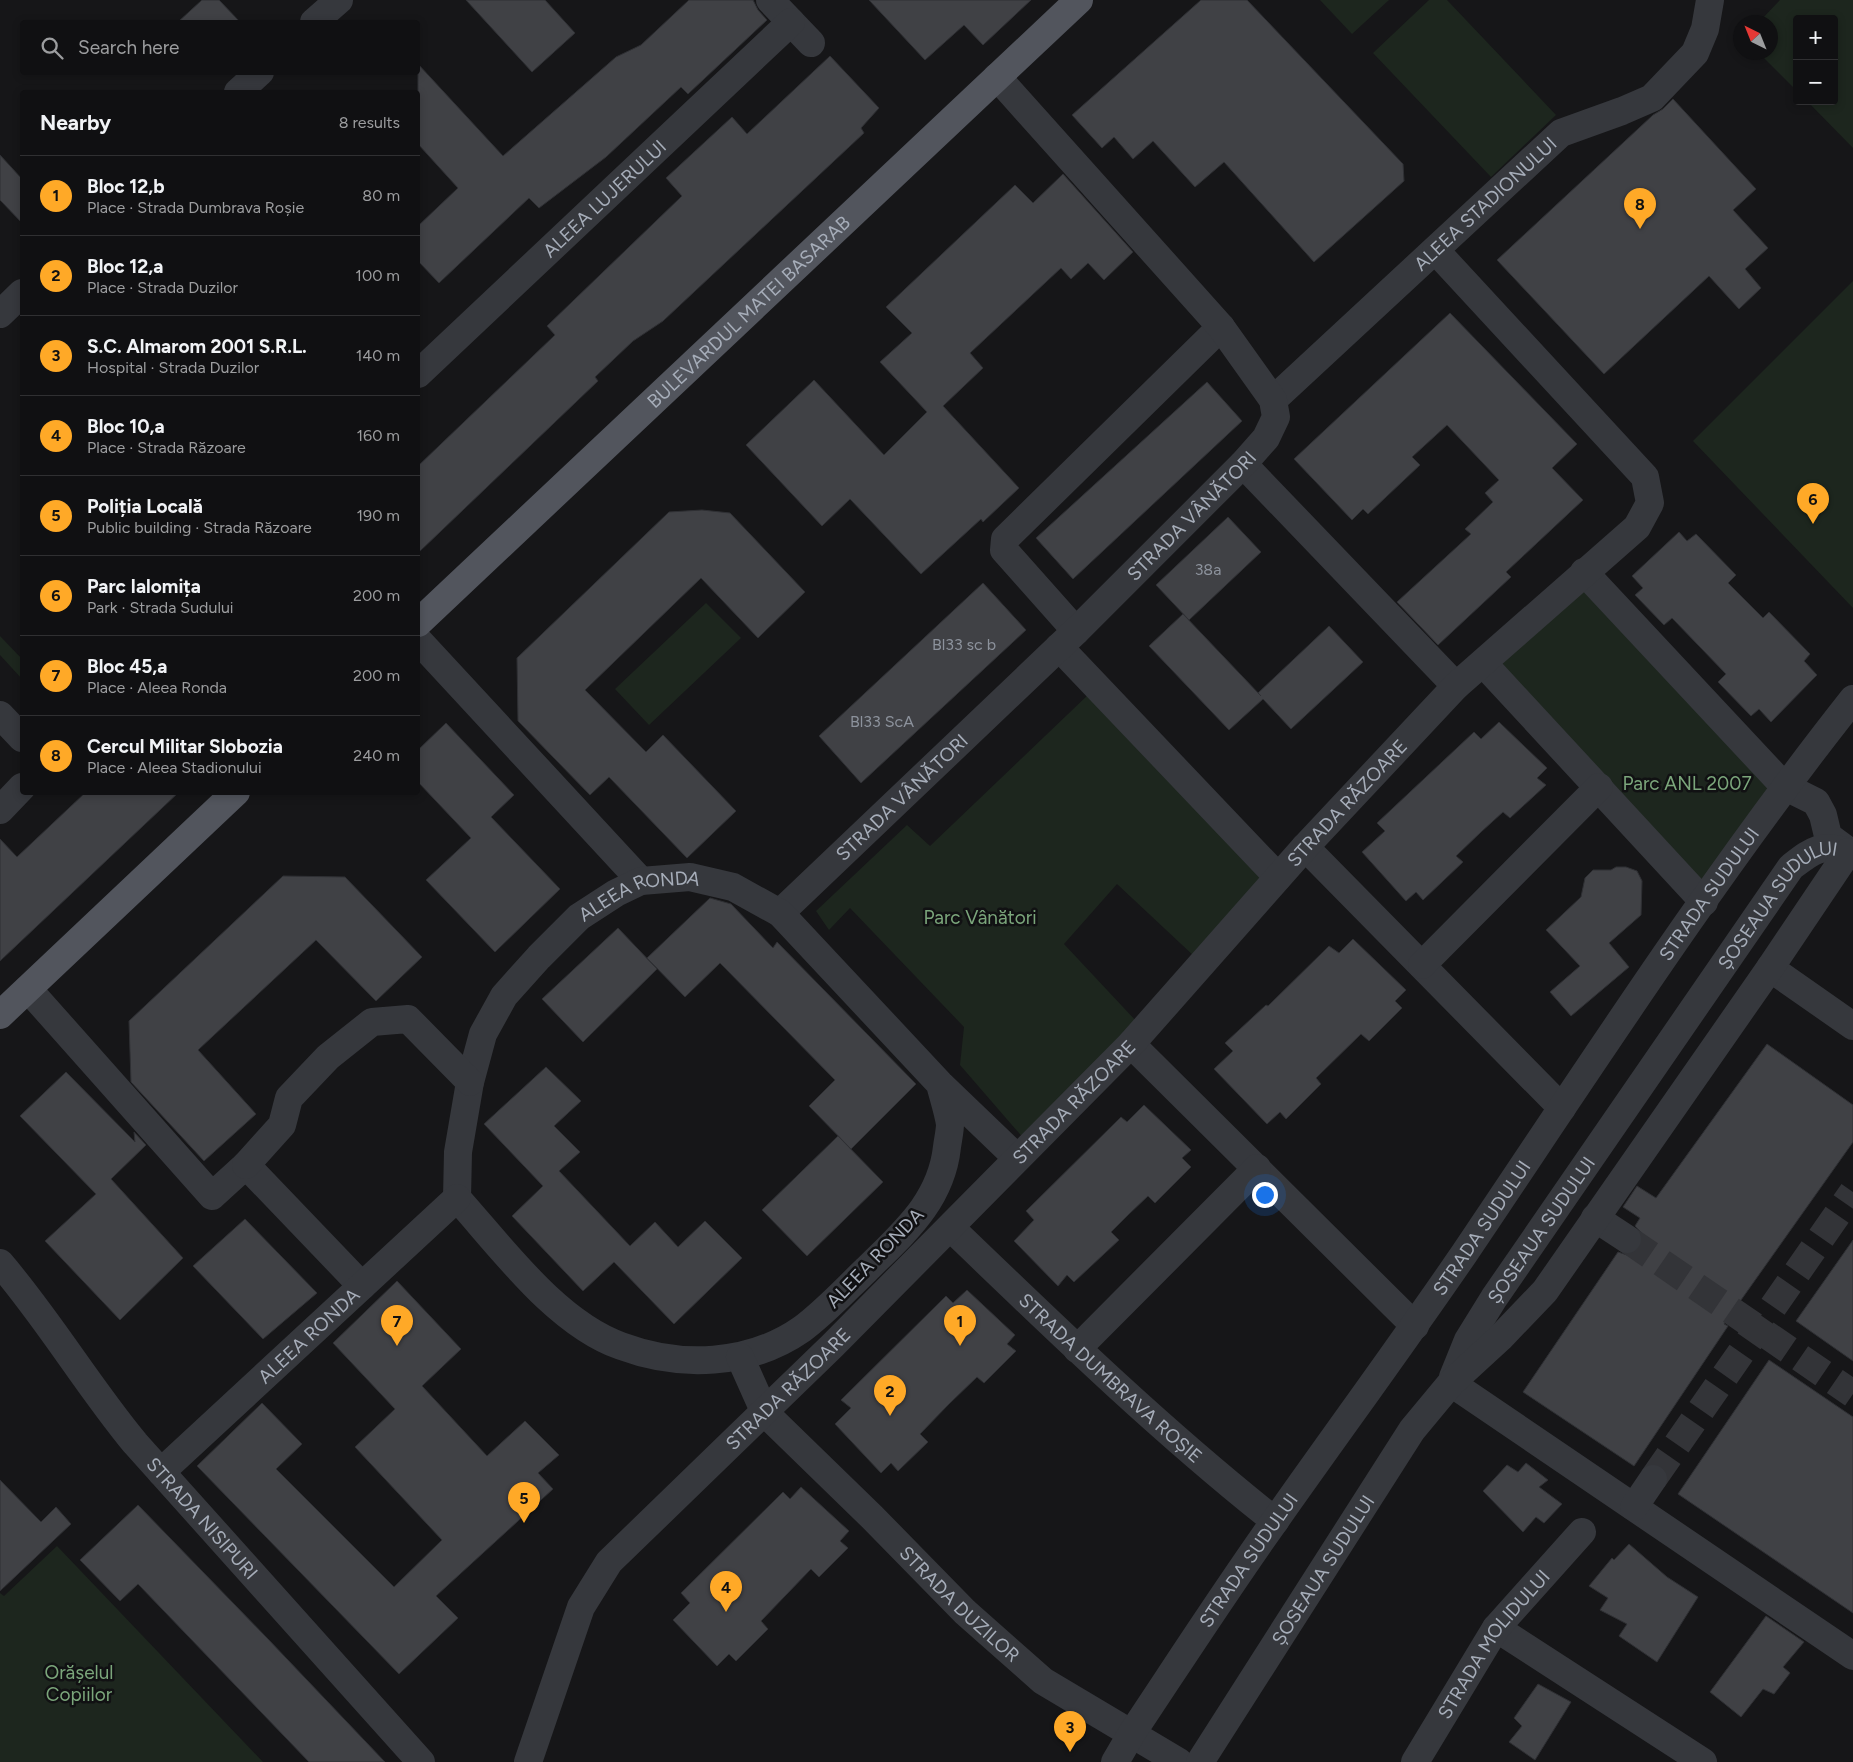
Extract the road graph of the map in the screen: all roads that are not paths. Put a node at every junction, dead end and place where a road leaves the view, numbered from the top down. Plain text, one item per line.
1 (339, 0) edge
2 (770, 0) edge
3 (1079, 0) edge
4 (1710, 0) edge
5 (316, 20) edge
6 (791, 22) junction
7 (811, 43) dead end
8 (257, 75) edge
9 (997, 77) junction
10 (240, 90) edge
11 (1436, 251) junction
12 (20, 295) edge
13 (0, 314) edge
14 (1221, 327) junction
15 (420, 372) edge
16 (1273, 400) junction
17 (1243, 464) junction
18 (1584, 572) junction
19 (420, 621) edge
20 (1068, 639) junction
21 (420, 642) edge
22 (1483, 663) junction
23 (1456, 686) junction
24 (1853, 699) edge
25 (0, 715) edge
26 (20, 736) edge
27 (1784, 786) junction
28 (1599, 787) junction
29 (20, 789) edge
30 (233, 795) edge
31 (0, 810) edge
32 (1305, 847) junction
33 (1850, 853) edge
34 (1278, 878) junction
35 (641, 881) junction
36 (1704, 902) junction
37 (780, 913) junction
38 (1422, 965) junction
39 (1770, 968) junction
40 (28, 988) junction
41 (0, 1015) edge
42 (1853, 1026) edge
43 (1131, 1044) junction
44 (470, 1082) junction
45 (940, 1084) junction
46 (1562, 1108) junction
47 (1017, 1158) junction
48 (246, 1165) junction
49 (1256, 1168) junction
50 (457, 1198) junction
51 (1595, 1218) junction
52 (951, 1228) junction
53 (1627, 1239) tunnel mouth
54 (0, 1263) edge
55 (362, 1286) junction
56 (1415, 1326) junction
57 (1077, 1349) junction
58 (740, 1357) junction
59 (1451, 1384) junction
60 (764, 1413) junction
61 (161, 1472) junction
62 (1653, 1479) tunnel mouth
63 (1634, 1507) junction
64 (1275, 1520) junction
65 (1582, 1532) dead end
66 (1496, 1628) junction
67 (1853, 1656) edge
68 (1132, 1733) junction
69 (421, 1762) edge
70 (528, 1762) edge
71 (1115, 1762) edge
72 (1179, 1762) edge
73 (1200, 1762) edge
74 (1415, 1762) edge
75 (1703, 1762) edge

1 - 5 street
2 - 6 street
3 - 9 main road, BULEVARDUL MATEI BASARAB
4 - 11 street, ALEEA STADIONULUI
6 - 7 street
6 - 15 street, ALEEA LUJERULUI
8 - 10 street
9 - 14 street
9 - 19 main road, BULEVARDUL MATEI BASARAB
11 - 16 street, ALEEA STADIONULUI
11 - 18 street, STRADA RĂZOARE
12 - 13 street
14 - 16 street
14 - 20 street
16 - 17 street, STRADA VÂNĂTORI
17 - 20 street, STRADA VÂNĂTORI
17 - 23 street
18 - 22 street, STRADA RĂZOARE
18 - 27 street
20 - 34 street
20 - 37 street, STRADA VÂNĂTORI
21 - 35 street
22 - 23 street, STRADA RĂZOARE
22 - 28 street
23 - 32 street, STRADA RĂZOARE
24 - 27 street, STRADA SUDULUI
25 - 26 street
27 - 33 street
27 - 36 street, STRADA SUDULUI
28 - 36 street
28 - 38 street
29 - 31 street
30 - 40 main road
32 - 34 street, STRADA RĂZOARE
32 - 38 street
33 - 39 street, ȘOSEAUA SUDULUI
33 - 59 street, ȘOSEAUA SUDULUI
34 - 43 street, STRADA RĂZOARE
35 - 37 street, ALEEA RONDA
35 - 44 street, ALEEA RONDA
36 - 46 street, STRADA SUDULUI
37 - 45 street, ALEEA RONDA
38 - 46 street
39 - 42 street
39 - 51 street, ȘOSEAUA SUDULUI
40 - 41 main road
40 - 48 street
43 - 47 street, STRADA RĂZOARE
43 - 49 street
44 - 48 street
44 - 50 street, ALEEA RONDA
45 - 47 street, ALEEA RONDA
45 - 58 street, ALEEA RONDA
46 - 56 street, STRADA SUDULUI
47 - 52 street, STRADA RĂZOARE
48 - 55 street
49 - 56 street
49 - 57 street
50 - 55 street, ALEEA RONDA
50 - 58 street, ALEEA RONDA
51 - 53 street
51 - 59 street, ȘOSEAUA SUDULUI
52 - 57 street, STRADA DUMBRAVA ROȘIE
52 - 60 street, STRADA RĂZOARE
54 - 61 street, STRADA NISIPURI
55 - 61 street, ALEEA RONDA
56 - 64 street, STRADA SUDULUI
57 - 64 street, STRADA DUMBRAVA ROȘIE
58 - 60 street
59 - 63 street
59 - 73 street, ȘOSEAUA SUDULUI
60 - 68 street, STRADA DUZILOR
60 - 70 street, STRADA RĂZOARE
61 - 69 street, STRADA NISIPURI
62 - 63 street
63 - 67 street
64 - 68 street, STRADA SUDULUI
65 - 66 street, STRADA MOLIDULUI
66 - 74 street, STRADA MOLIDULUI
66 - 75 street
68 - 71 street, STRADA SUDULUI
68 - 72 street, STRADA DUZILOR

